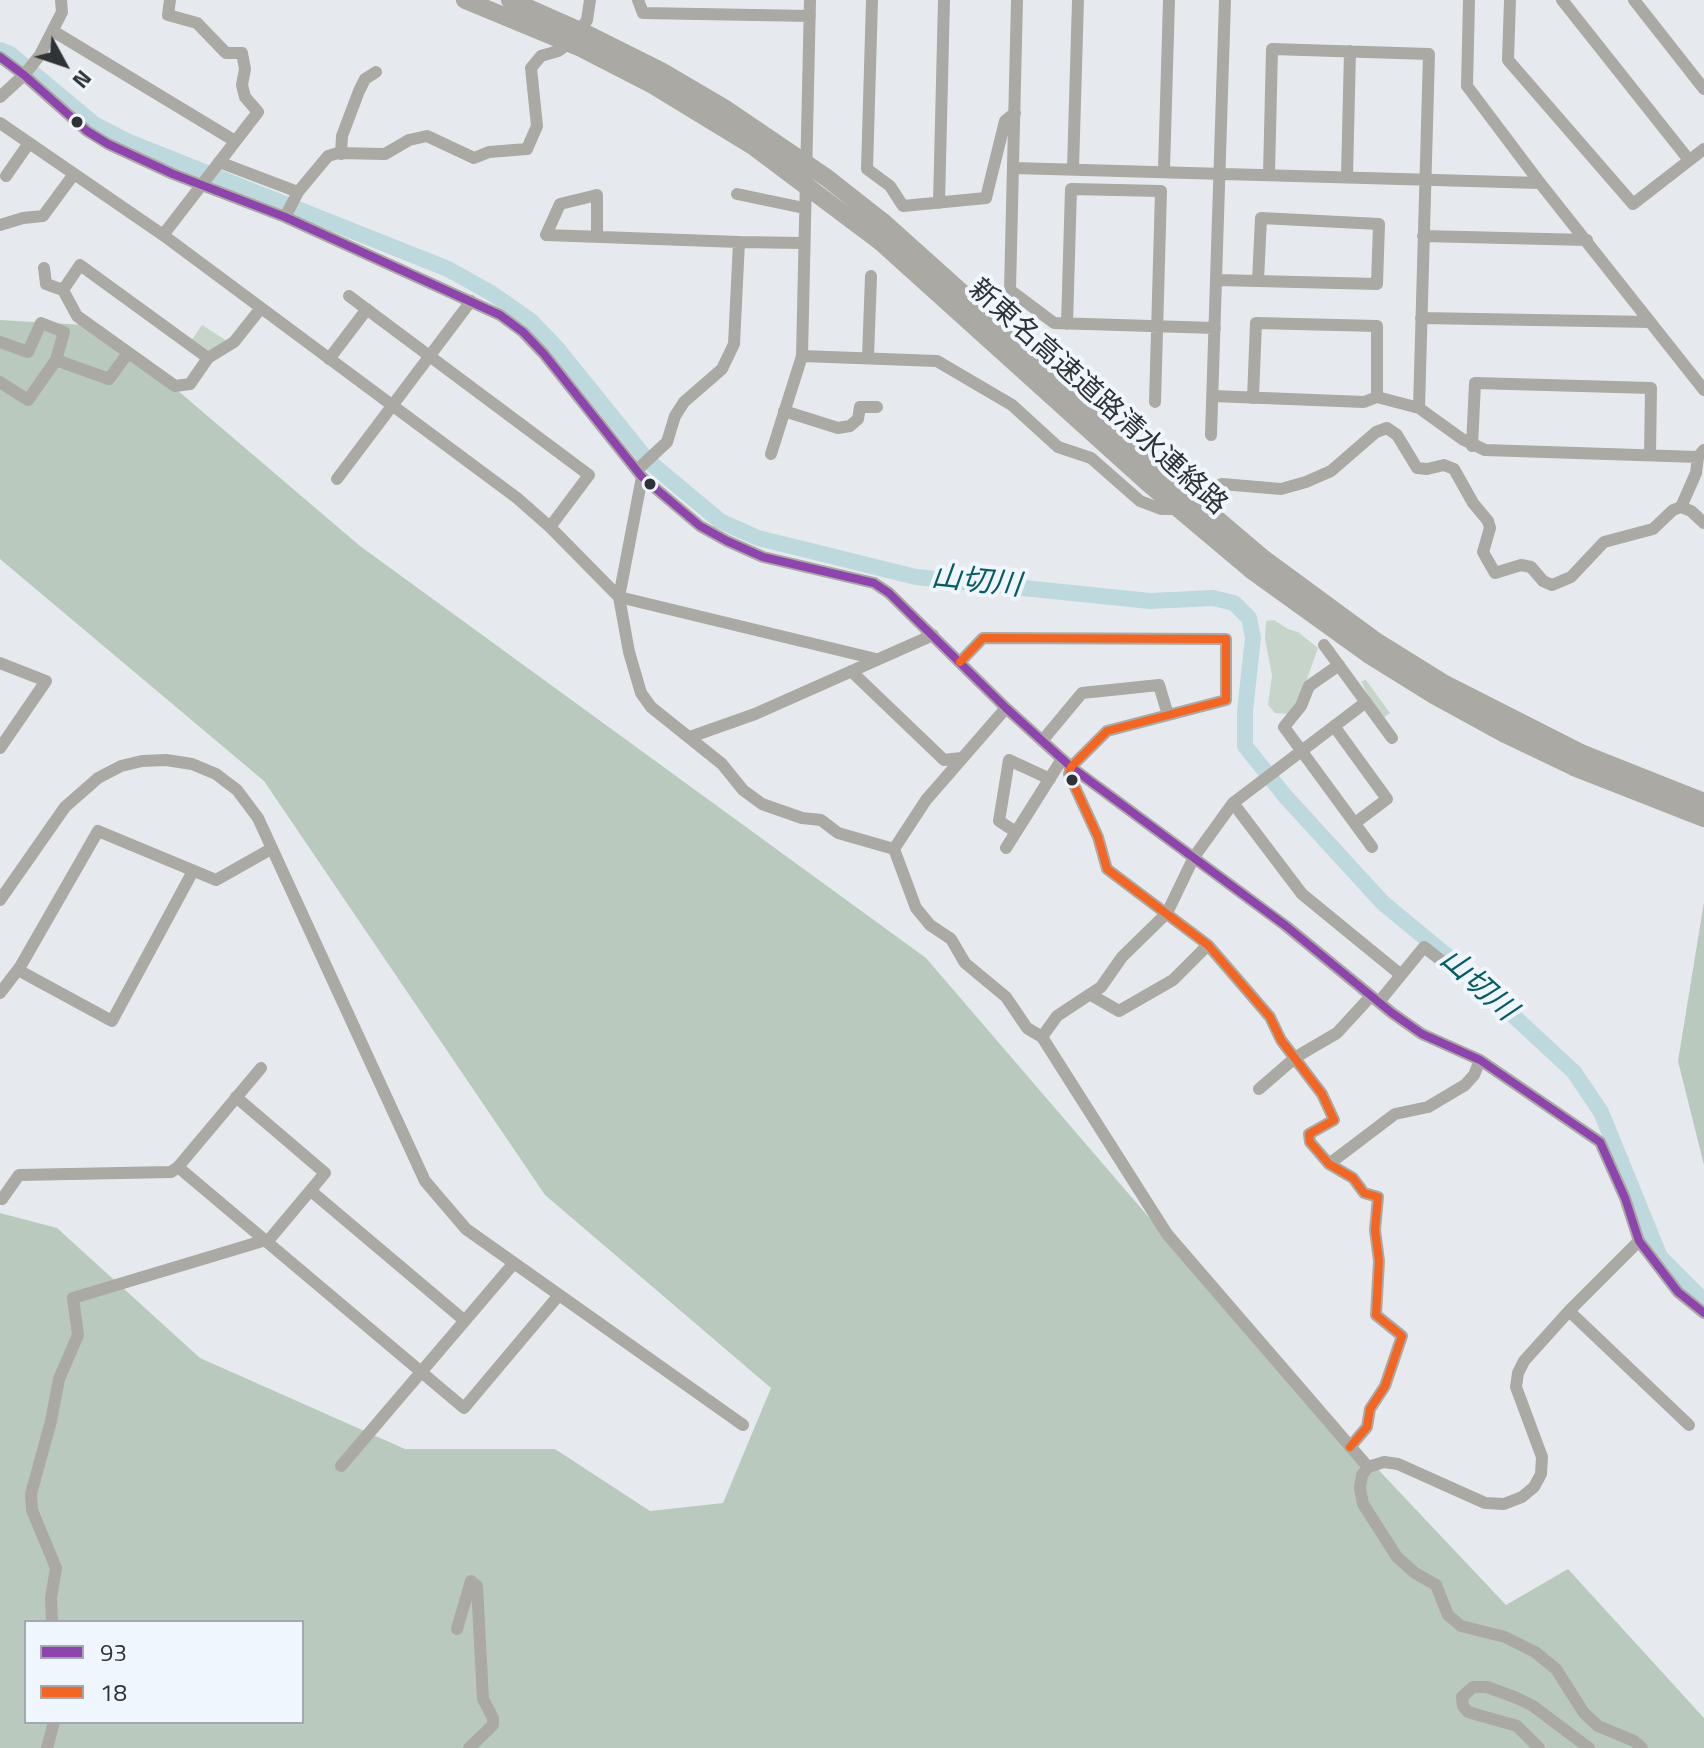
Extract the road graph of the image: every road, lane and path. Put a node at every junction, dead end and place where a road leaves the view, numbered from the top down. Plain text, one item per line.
1 (61, 0) edge
2 (170, 0) edge
3 (465, 0) edge
4 (510, 0) edge
5 (590, 0) edge
6 (638, 0) edge
7 (810, 0) edge
8 (872, 0) edge
9 (944, 0) edge
10 (1017, 0) edge
11 (1078, 0) edge
12 (1169, 0) edge
13 (1225, 0) edge
14 (1469, 0) edge
15 (1510, 0) edge
16 (1562, 0) edge
17 (1634, 0) edge
18 (810, 16) junction
19 (53, 31) junction
20 (1350, 51) junction
21 (0, 57) edge
22 (376, 72) dead end
23 (26, 73) junction
24 (1704, 89) edge
25 (0, 97) edge
26 (1015, 113) junction
27 (0, 123) edge
28 (235, 141) junction
29 (29, 143) junction
30 (1704, 149) edge
31 (341, 154) junction
32 (1689, 160) junction
33 (218, 164) junction
34 (1014, 168) junction
35 (1073, 169) junction
36 (1164, 170) junction
37 (1220, 172) junction
38 (74, 174) junction
39 (1269, 174) junction
40 (6, 176) dead end
41 (1347, 176) junction
42 (1425, 180) junction
43 (205, 182) junction
44 (1540, 183) junction
45 (297, 193) junction
46 (737, 194) dead end
47 (939, 203) junction
48 (804, 208) junction
49 (287, 215) junction
50 (0, 225) edge
51 (163, 235) junction
52 (1423, 236) junction
53 (597, 237) junction
54 (1587, 240) junction
55 (739, 242) junction
56 (803, 243) junction
57 (44, 268) dead end
58 (871, 276) dead end
59 (1217, 280) junction
60 (1258, 281) junction
61 (63, 290) junction
62 (349, 296) dead end
63 (471, 301) junction
64 (261, 308) junction
65 (367, 309) junction
66 (1421, 318) junction
67 (1650, 322) junction
68 (1067, 324) junction
69 (1158, 327) junction
70 (1215, 328) junction
71 (0, 342) edge
72 (128, 353) junction
73 (430, 356) junction
74 (802, 356) junction
75 (868, 357) junction
76 (208, 358) junction
77 (329, 359) junction
78 (56, 360) junction
79 (0, 382) edge
80 (1704, 390) edge
81 (1213, 396) junction
82 (1377, 397) junction
83 (1253, 398) junction
84 (1155, 402) dead end
85 (392, 406) junction
86 (877, 407) dead end
87 (1419, 408) junction
88 (784, 411) junction
89 (1211, 435) dead end
90 (1472, 446) junction
91 (1701, 453) edge
92 (771, 454) dead end
93 (1650, 455) junction
94 (641, 471) junction
95 (1152, 476) junction
96 (337, 479) dead end
97 (1681, 507) junction
98 (1704, 523) edge
99 (550, 527) junction
100 (619, 597) junction
101 (933, 635) junction
102 (1324, 645) dead end
103 (876, 659) junction
104 (960, 662) junction
105 (0, 663) edge
106 (1339, 665) junction
107 (851, 671) junction
108 (1366, 702) junction
109 (1006, 708) junction
110 (1168, 715) junction
111 (1334, 726) junction
112 (690, 737) junction
113 (1392, 738) dead end
114 (1042, 741) junction
115 (0, 748) edge
116 (1302, 751) junction
117 (961, 758) junction
118 (1578, 760) junction
119 (1067, 763) junction
120 (1050, 779) junction
121 (1704, 802) edge
122 (1233, 803) junction
123 (1704, 818) edge
124 (1355, 823) junction
125 (1016, 832) junction
126 (1372, 847) dead end
127 (1006, 848) dead end
128 (271, 849) junction
129 (894, 849) junction
130 (1194, 857) junction
131 (193, 871) junction
132 (0, 900) edge
133 (1167, 913) junction
134 (1208, 945) junction
135 (1452, 969) dead end
136 (18, 970) junction
137 (1401, 975) junction
138 (0, 993) edge
139 (1091, 995) junction
140 (1375, 999) junction
141 (1042, 1037) junction
142 (1296, 1057) junction
143 (1480, 1060) junction
144 (261, 1068) dead end
145 (1259, 1089) dead end
146 (236, 1097) junction
147 (1329, 1164) junction
148 (178, 1167) junction
149 (311, 1191) junction
150 (2, 1199) edge
151 (267, 1240) junction
152 (1639, 1241) junction
153 (514, 1263) junction
154 (559, 1295) junction
155 (1569, 1311) junction
156 (1704, 1313) edge
157 (465, 1321) junction
158 (422, 1372) junction
159 (743, 1425) dead end
160 (1689, 1425) dead end
161 (1350, 1447) junction
162 (341, 1466) dead end
163 (1368, 1467) junction
164 (52, 1620) edge
165 (457, 1629) dead end
166 (53, 1724) edge
167 (47, 1748) edge
168 (469, 1748) edge
169 (1539, 1748) edge
170 (1589, 1748) edge
171 (1642, 1748) edge

1 - 19 street
2 - 28 street
3 - 95 highway, 新東名高速道路清水連絡路, bridge
4 - 95 highway, 新東名高速道路清水連絡路, bridge
5 - 31 street
6 - 18 street
7 - 18 street
8 - 47 street
9 - 47 street
10 - 26 street
11 - 35 street
12 - 36 street
13 - 37 street
14 - 44 street
15 - 32 street
16 - 32 street
17 - 24 street
18 - 48 street
19 - 23 street
19 - 28 street
20 - 39 street
20 - 41 street
20 - 42 street
21 - 23 street
22 - 31 street
23 - 25 street
23 - 43 street
26 - 34 street
26 - 47 street
27 - 29 street
28 - 33 street
29 - 38 street
29 - 40 street
30 - 32 street
31 - 45 street
33 - 43 street
33 - 45 street
34 - 35 street
34 - 68 street
35 - 36 street
36 - 37 street
37 - 39 street
37 - 59 street
38 - 50 street
38 - 51 street
39 - 41 street
41 - 42 street
42 - 44 street
42 - 52 street
43 - 49 street
43 - 51 street
44 - 54 street
45 - 49 street
46 - 48 street
48 - 56 street
49 - 63 street
51 - 64 street
52 - 54 street
52 - 66 street
53 - 53 street
53 - 55 street
54 - 67 street
55 - 56 street
55 - 94 street
56 - 74 street
57 - 61 street
58 - 75 street
59 - 60 street
59 - 70 street
60 - 60 street
61 - 72 street
61 - 76 street
62 - 65 street
63 - 73 street
63 - 94 street
64 - 76 street
64 - 77 street
65 - 73 street
65 - 77 street
66 - 67 street
66 - 87 street
67 - 80 street
68 - 69 street
68 - 69 street
69 - 70 street
69 - 84 street
70 - 81 street
71 - 78 street
72 - 76 street
72 - 78 street
73 - 85 street
73 - 99 street
74 - 75 street
74 - 88 street
75 - 97 street
77 - 85 street
78 - 79 street
81 - 83 street
81 - 89 street
82 - 83 street
82 - 83 street
82 - 87 street
85 - 96 street
85 - 99 street
86 - 88 street
87 - 90 street
88 - 92 street
90 - 93 street
90 - 93 street
91 - 93 street
91 - 97 street
94 - 100 street
94 - 101 street
95 - 118 highway, 新東名高速道路清水連絡路, bridge
97 - 98 street
99 - 100 street
100 - 103 street
100 - 112 street
101 - 103 street
101 - 104 street
102 - 106 street
103 - 107 street
104 - 109 street
104 - 110 street
105 - 115 street
106 - 108 street
106 - 116 street
107 - 112 street
107 - 117 street
108 - 111 street
108 - 113 street
109 - 114 street
109 - 117 street
110 - 114 street
110 - 119 street
111 - 116 street
111 - 124 street
112 - 129 street
114 - 119 street
116 - 122 street
116 - 124 street
117 - 129 street
118 - 121 highway, 新東名高速道路清水連絡路
118 - 123 highway, 新東名高速道路清水連絡路
119 - 120 street
119 - 130 street
119 - 133 street
120 - 125 street
120 - 125 street
122 - 130 street
122 - 137 street
124 - 126 street
125 - 127 street
128 - 131 street
128 - 132 street
128 - 153 street
129 - 141 street
130 - 133 street
130 - 140 street
131 - 136 street
131 - 136 street
133 - 134 street
133 - 139 street
134 - 139 street
134 - 142 street
135 - 137 street
136 - 138 street
137 - 140 street
139 - 141 street
140 - 142 street
140 - 143 street
141 - 161 street
142 - 145 street
142 - 147 street
143 - 147 street
143 - 152 street
144 - 146 street
146 - 148 street
146 - 149 street
147 - 161 street
148 - 150 street
148 - 151 street
149 - 151 street
149 - 157 street
151 - 158 street
151 - 164 street
152 - 155 street
152 - 156 street
153 - 154 street
153 - 157 street
154 - 158 street
154 - 159 street
155 - 160 street
155 - 163 street
157 - 158 street
158 - 162 street
161 - 163 street
163 - 171 street
165 - 168 street
166 - 167 street
169 - 170 street

